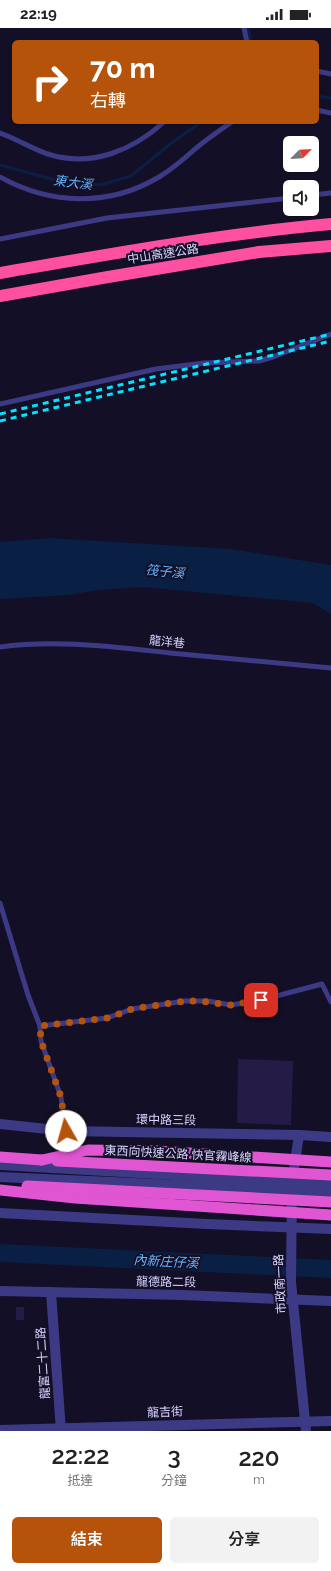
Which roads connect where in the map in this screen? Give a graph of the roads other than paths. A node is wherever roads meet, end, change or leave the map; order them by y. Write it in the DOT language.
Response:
graph roads {
  1 [pos="244,28"];
  2 [pos="247,40"];
  3 [pos="319,71"];
  4 [pos="331,74"];
  5 [pos="319,111"];
  6 [pos="331,114"];
  7 [pos="161,124"];
  8 [pos="229,124"];
  9 [pos="0,133"];
  10 [pos="0,177"];
  11 [pos="331,193"];
  12 [pos="319,194"];
  13 [pos="283,199"];
  14 [pos="331,224"];
  15 [pos="0,239"];
  16 [pos="331,246"];
  17 [pos="0,273"];
  18 [pos="0,296"];
  19 [pos="331,334"];
  20 [pos="0,404"];
  21 [pos="0,647"];
  22 [pos="331,668"];
  23 [pos="0,903"];
  24 [pos="331,1002"];
  25 [pos="40,1026"];
  26 [pos="0,1124"];
  27 [pos="66,1131"];
  28 [pos="299,1135"];
  29 [pos="331,1137"];
  30 [pos="0,1157"];
  31 [pos="42,1160"];
  32 [pos="331,1162"];
  33 [pos="0,1165"];
  34 [pos="331,1175"];
  35 [pos="0,1176"];
  36 [pos="331,1184"];
  37 [pos="0,1185"];
  38 [pos="292,1186"];
  39 [pos="0,1190"];
  40 [pos="331,1192"];
  41 [pos="331,1202"];
  42 [pos="0,1213"];
  43 [pos="331,1215"];
  44 [pos="292,1227"];
  45 [pos="331,1229"];
  46 [pos="0,1291"];
  47 [pos="51,1292"];
  48 [pos="293,1298"];
  49 [pos="331,1301"];
  50 [pos="331,1421"];
  51 [pos="305,1426"];
  52 [pos="0,1430"];
  53 [pos="61,1430"];
  1 -- 2 [label="lane"];
  3 -- 4 [label="lane"];
  5 -- 6 [label="lane"];
  7 -- 9 [label="lane"];
  8 -- 10 [label="lane"];
  11 -- 12 [label="lane"];
  13 -- 15 [label="lane"];
  14 -- 17 [label="highway, 中山高速公路"];
  16 -- 18 [label="highway, 中山高速公路"];
  19 -- 20 [label="lane"];
  21 -- 22 [label="lane, 龍洋巷"];
  23 -- 25 [label="lane"];
  24 -- 25 [label="lane"];
  25 -- 27 [label="lane"];
  26 -- 27 [label="street, 環中路三段"];
  27 -- 28 [label="street, 環中路三段"];
  28 -- 29 [label="street, 環中路三段"];
  28 -- 38 [label="street, 市政南一路"];
  30 -- 31 [label="highway, 東西向快速公路 快官霧峰線"];
  31 -- 32 [label="highway, bridge"];
  31 -- 34 [label="highway, 東西向快速公路 快官霧峰線, bridge"];
  33 -- 38 [label="street"];
  35 -- 38 [label="street"];
  36 -- 38 [label="street"];
  37 -- 41 [label="highway, bridge"];
  38 -- 40 [label="street"];
  38 -- 44 [label="street, 市政南一路"];
  39 -- 43 [label="highway, bridge"];
  42 -- 44 [label="street"];
  44 -- 45 [label="street"];
  44 -- 48 [label="street, 市政南一路"];
  46 -- 47 [label="street, 龍德路二段"];
  47 -- 48 [label="street, 龍德路二段"];
  47 -- 53 [label="street, 龍富二十二路"];
  48 -- 49 [label="street, 龍德路二段"];
  48 -- 51 [label="street, 市政南一路"];
  50 -- 51 [label="street, 龍吉街"];
  51 -- 53 [label="street, 龍吉街"];
  52 -- 53 [label="street, 龍吉街"];
}
